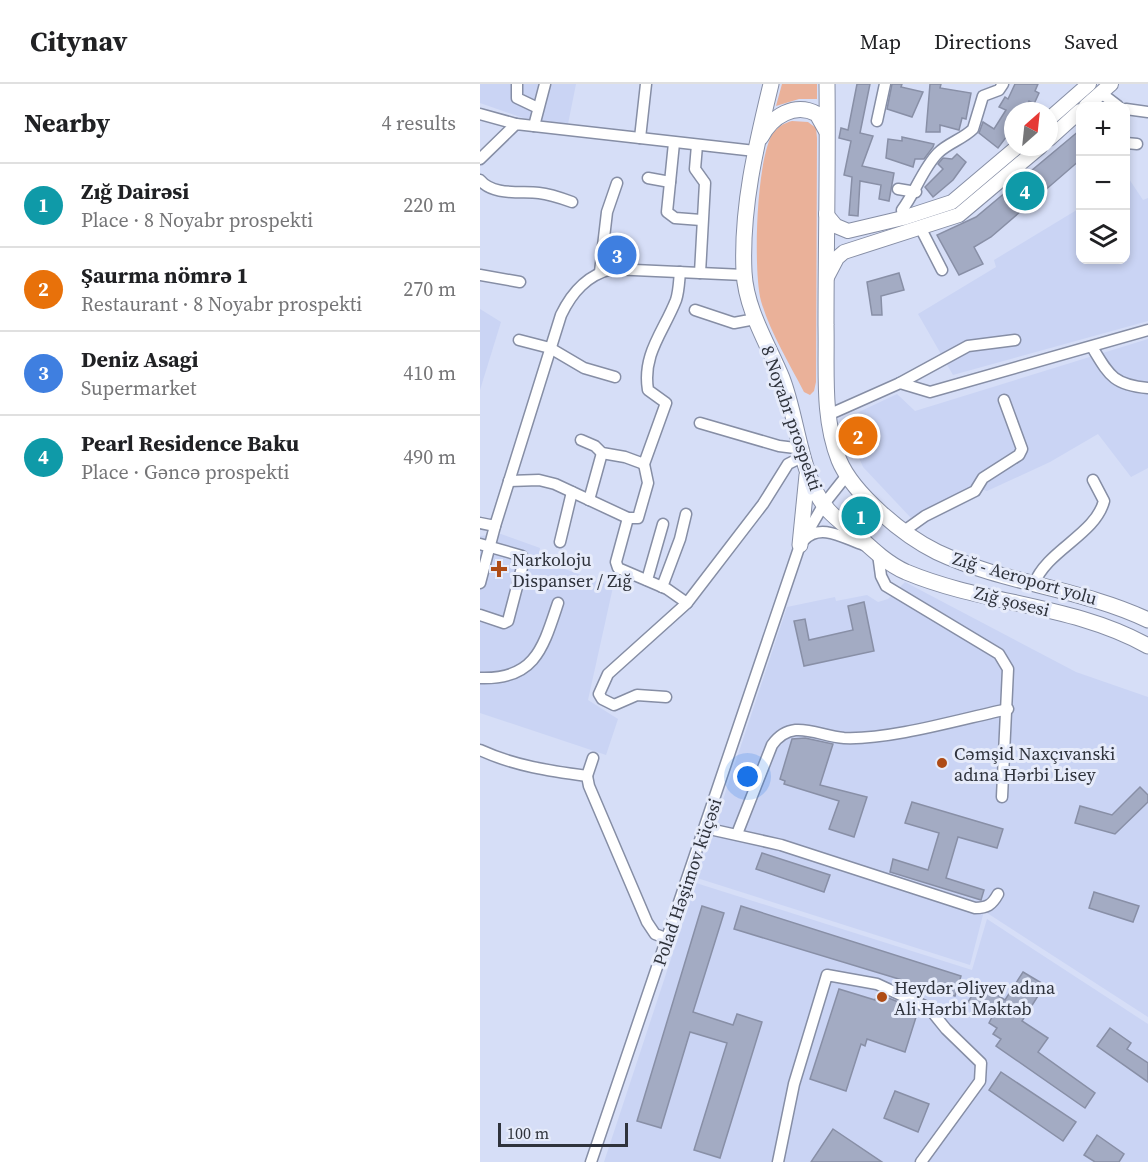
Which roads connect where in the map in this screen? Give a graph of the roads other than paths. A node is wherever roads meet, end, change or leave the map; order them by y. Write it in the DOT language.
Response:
graph roads {
  1 [pos="517,84"];
  2 [pos="545,84"];
  3 [pos="646,84"];
  4 [pos="771,84"];
  5 [pos="827,84"];
  6 [pos="885,84"];
  7 [pos="1003,84"];
  8 [pos="1100,87"];
  9 [pos="1089,102"];
  10 [pos="1114,102"];
  11 [pos="538,108"];
  12 [pos="1130,110"];
  13 [pos="1148,112"];
  14 [pos="1058,113"];
  15 [pos="480,114"];
  16 [pos="1076,118"];
  17 [pos="877,121"];
  18 [pos="516,124"];
  19 [pos="534,126"];
  20 [pos="1058,132"];
  21 [pos="827,135"];
  22 [pos="640,138"];
  23 [pos="674,142"];
  24 [pos="1130,143"];
  25 [pos="1137,144"];
  26 [pos="697,145"];
  27 [pos="755,151"];
  28 [pos="1006,156"];
  29 [pos="1029,156"];
  30 [pos="480,159"];
  31 [pos="648,178"];
  32 [pos="480,180"];
  33 [pos="670,182"];
  34 [pos="617,183"];
  35 [pos="898,189"];
  36 [pos="916,192"];
  37 [pos="572,202"];
  38 [pos="826,214"];
  39 [pos="903,218"];
  40 [pos="701,220"];
  41 [pos="921,228"];
  42 [pos="942,270"];
  43 [pos="600,272"];
  44 [pos="680,272"];
  45 [pos="700,273"];
  46 [pos="480,275"];
  47 [pos="744,275"];
  48 [pos="826,279"];
  49 [pos="520,282"];
  50 [pos="695,310"];
  51 [pos="755,319"];
  52 [pos="1148,330"];
  53 [pos="519,340"];
  54 [pos="1015,340"];
  55 [pos="1092,347"];
  56 [pos="550,348"];
  57 [pos="615,376"];
  58 [pos="900,383"];
  59 [pos="1148,388"];
  60 [pos="1004,400"];
  61 [pos="828,415"];
  62 [pos="700,423"];
  63 [pos="581,440"];
  64 [pos="803,452"];
  65 [pos="602,453"];
  66 [pos="644,464"];
  67 [pos="808,472"];
  68 [pos="847,475"];
  69 [pos="1093,480"];
  70 [pos="509,481"];
  71 [pos="572,492"];
  72 [pos="589,500"];
  73 [pos="824,504"];
  74 [pos="686,514"];
  75 [pos="628,518"];
  76 [pos="480,523"];
  77 [pos="663,524"];
  78 [pos="495,526"];
  79 [pos="904,531"];
  80 [pos="560,542"];
  81 [pos="485,545"];
  82 [pos="800,545"];
  83 [pos="874,550"];
  84 [pos="647,580"];
  85 [pos="480,584"];
  86 [pos="1034,584"];
  87 [pos="662,587"];
  88 [pos="558,603"];
  89 [pos="687,603"];
  90 [pos="480,615"];
  91 [pos="1148,621"];
  92 [pos="1148,646"];
  93 [pos="480,678"];
  94 [pos="666,697"];
  95 [pos="1008,709"];
  96 [pos="480,750"];
  97 [pos="593,758"];
  98 [pos="587,776"];
  99 [pos="1002,797"];
  100 [pos="705,828"];
  101 [pos="737,834"];
  102 [pos="998,894"];
  103 [pos="668,939"];
  104 [pos="591,1162"];
  105 [pos="778,1162"];
  106 [pos="921,1162"];
  1 -- 11 [label="street"];
  2 -- 11 [label="street"];
  3 -- 22 [label="street"];
  4 -- 27 [label="highway, 8 Noyabr prospekti"];
  5 -- 21 [label="highway, 8 Noyabr prospekti"];
  6 -- 17 [label="street"];
  7 -- 36 [label="street"];
  8 -- 9 [label="main road"];
  8 -- 10 [label="street"];
  8 -- 14 [label="main road"];
  11 -- 19 [label="street"];
  12 -- 13 [label="street"];
  15 -- 18 [label="street"];
  16 -- 20 [label="main road"];
  18 -- 19 [label="street"];
  18 -- 30 [label="street"];
  19 -- 22 [label="street"];
  21 -- 27 [label="highway"];
  21 -- 38 [label="highway, 8 Noyabr prospekti"];
  22 -- 23 [label="street"];
  23 -- 26 [label="street"];
  23 -- 33 [label="street"];
  24 -- 25 [label="street"];
  26 -- 27 [label="street"];
  26 -- 40 [label="street"];
  27 -- 47 [label="highway, 8 Noyabr prospekti"];
  28 -- 39 [label="main road"];
  29 -- 41 [label="main road"];
  31 -- 33 [label="street"];
  32 -- 37 [label="street"];
  33 -- 40 [label="street"];
  34 -- 43 [label="street"];
  35 -- 36 [label="street"];
  36 -- 39 [label="street"];
  38 -- 39 [label="main road"];
  38 -- 48 [label="highway, 8 Noyabr prospekti"];
  40 -- 45 [label="street"];
  41 -- 42 [label="street"];
  41 -- 48 [label="main road"];
  43 -- 44 [label="street"];
  43 -- 56 [label="street"];
  44 -- 45 [label="street"];
  44 -- 66 [label="street"];
  45 -- 47 [label="street"];
  46 -- 49 [label="street"];
  47 -- 51 [label="highway, 8 Noyabr prospekti"];
  48 -- 61 [label="highway, 8 Noyabr prospekti"];
  50 -- 51 [label="street"];
  51 -- 64 [label="highway, 8 Noyabr prospekti"];
  52 -- 55 [label="street"];
  53 -- 56 [label="street"];
  54 -- 58 [label="street"];
  55 -- 58 [label="street"];
  55 -- 59 [label="street"];
  56 -- 57 [label="street"];
  56 -- 70 [label="street"];
  58 -- 61 [label="street"];
  60 -- 79 [label="street"];
  61 -- 68 [label="highway, 8 Noyabr prospekti"];
  62 -- 64 [label="street"];
  63 -- 65 [label="street"];
  64 -- 67 [label="highway, 8 Noyabr prospekti"];
  64 -- 89 [label="street"];
  65 -- 66 [label="street"];
  65 -- 72 [label="street"];
  66 -- 75 [label="street"];
  67 -- 73 [label="highway, 8 Noyabr prospekti"];
  67 -- 82 [label="highway"];
  68 -- 73 [label="street, Polad Həşimov küçəsi"];
  68 -- 79 [label="highway, 8 Noyabr prospekti"];
  69 -- 86 [label="street, Zığ şosesi"];
  70 -- 71 [label="street"];
  70 -- 78 [label="street"];
  71 -- 72 [label="street"];
  71 -- 80 [label="street"];
  72 -- 75 [label="street"];
  73 -- 82 [label="street, Polad Həşimov küçəsi"];
  73 -- 83 [label="highway, 8 Noyabr prospekti"];
  74 -- 87 [label="street"];
  75 -- 84 [label="street"];
  76 -- 78 [label="street"];
  77 -- 84 [label="street"];
  78 -- 81 [label="street"];
  79 -- 86 [label="highway, Zığ - Aeroport yolu"];
  81 -- 85 [label="street"];
  81 -- 90 [label="street"];
  82 -- 83 [label="street"];
  82 -- 100 [label="street, Polad Həşimov küçəsi"];
  83 -- 92 [label="highway, Zığ şosesi"];
  83 -- 95 [label="street"];
  84 -- 87 [label="street"];
  86 -- 91 [label="highway, Zığ - Aeroport yolu"];
  87 -- 89 [label="street"];
  88 -- 93 [label="street"];
  89 -- 94 [label="street"];
  95 -- 99 [label="street"];
  95 -- 101 [label="street"];
  96 -- 98 [label="street"];
  97 -- 98 [label="street"];
  98 -- 103 [label="street"];
  100 -- 101 [label="street"];
  100 -- 103 [label="street, Polad Həşimov küçəsi"];
  101 -- 102 [label="street"];
  103 -- 104 [label="street, Polad Həşimov küçəsi"];
  105 -- 106 [label="street"];
}
